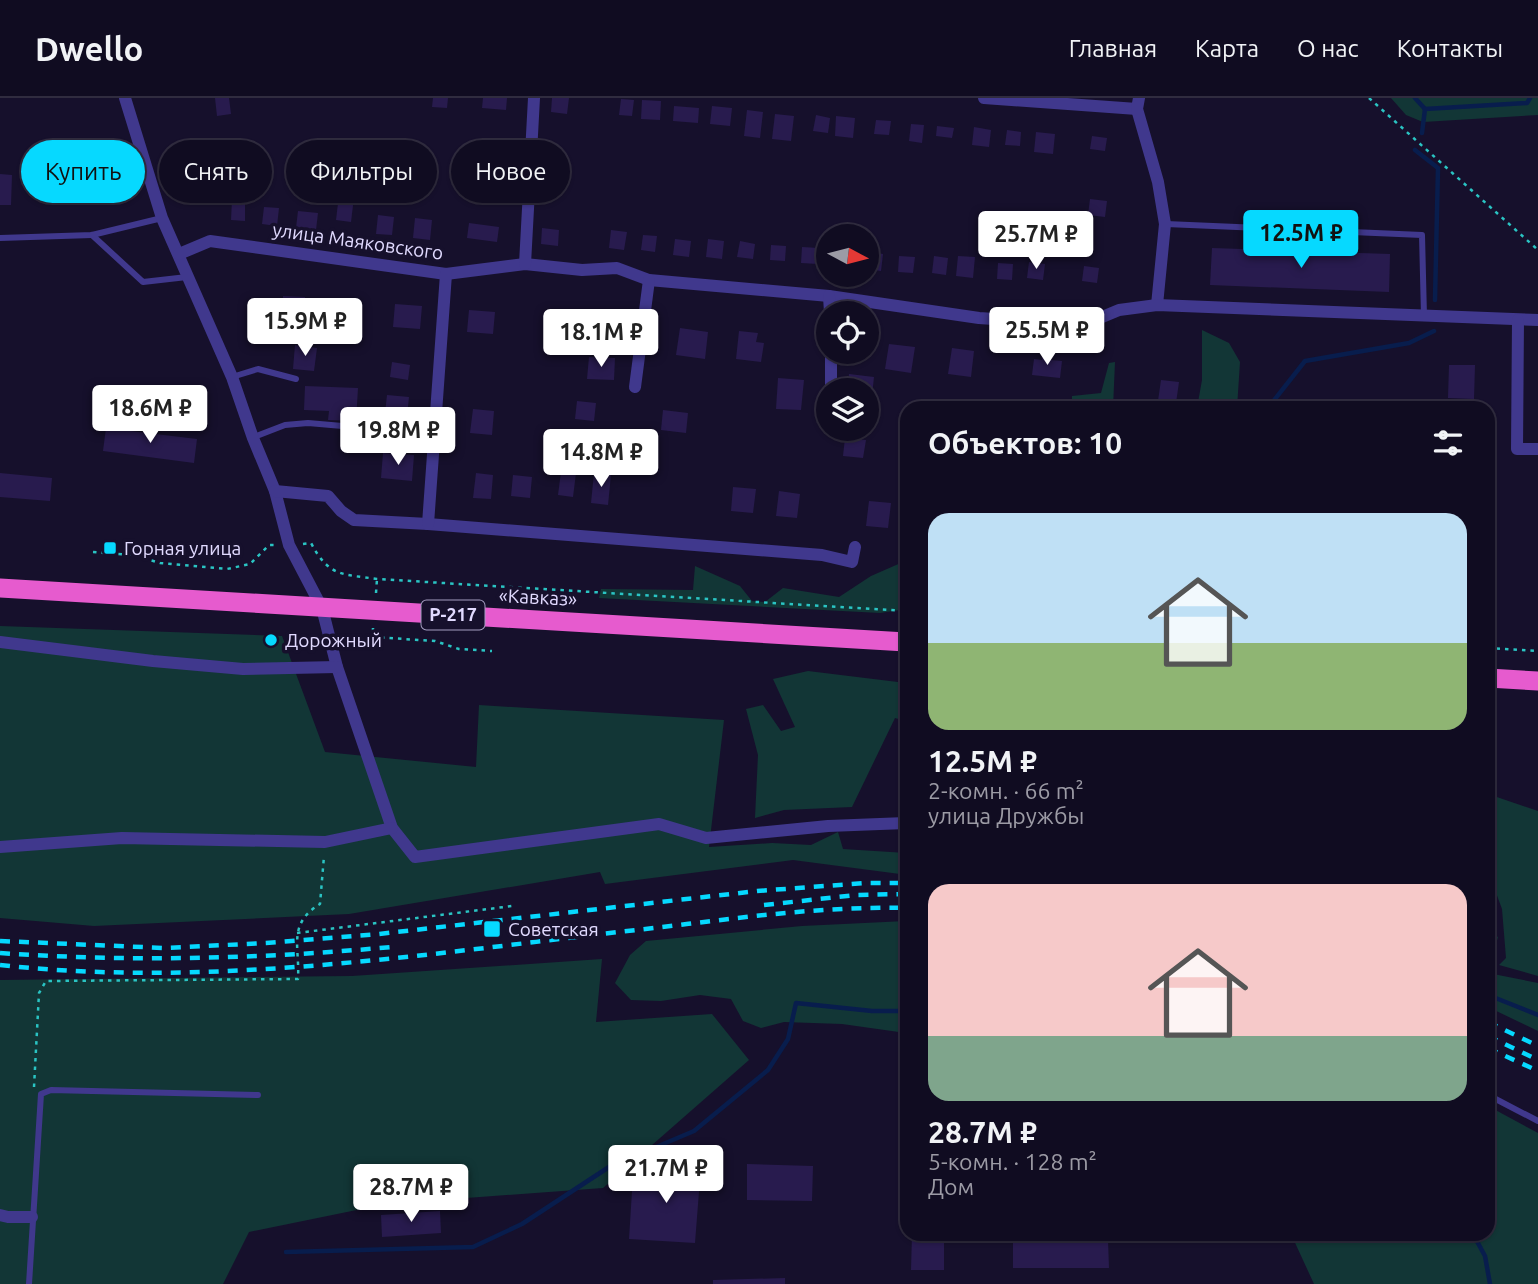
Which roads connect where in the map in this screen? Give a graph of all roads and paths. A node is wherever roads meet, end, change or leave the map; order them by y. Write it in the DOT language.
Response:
graph roads {
  1 [pos="125,98"];
  2 [pos="534,98"];
  3 [pos="984,98"];
  4 [pos="1369,98"];
  5 [pos="1138,104"];
  6 [pos="162,218"];
  7 [pos="1165,224"];
  8 [pos="92,235"];
  9 [pos="0,238"];
  10 [pos="1538,250"];
  11 [pos="179,254"];
  12 [pos="525,264"];
  13 [pos="446,274"];
  14 [pos="187,277"];
  15 [pos="649,281"];
  16 [pos="829,296"];
  17 [pos="829,301"];
  18 [pos="1157,305"];
  19 [pos="1424,316"];
  20 [pos="1518,320"];
  21 [pos="1538,320"];
  22 [pos="232,377"];
  23 [pos="296,379"];
  24 [pos="635,387"];
  25 [pos="354,427"];
  26 [pos="253,438"];
  27 [pos="1538,449"];
  28 [pos="275,491"];
  29 [pos="428,524"];
  30 [pos="289,545"];
  31 [pos="855,547"];
  32 [pos="93,552"];
  33 [pos="377,579"];
  34 [pos="0,587"];
  35 [pos="322,608"];
  36 [pos="375,610"];
  37 [pos="900,611"];
  38 [pos="0,642"];
  39 [pos="900,642"];
  40 [pos="1495,648"];
  41 [pos="492,651"];
  42 [pos="1538,651"];
  43 [pos="337,667"];
  44 [pos="1495,678"];
  45 [pos="1538,681"];
  46 [pos="900,822"];
  47 [pos="392,828"];
  48 [pos="325,842"];
  49 [pos="0,847"];
  50 [pos="512,906"];
  51 [pos="297,933"];
  52 [pos="258,1095"];
  53 [pos="33,1098"];
  54 [pos="1495,1100"];
  55 [pos="1538,1121"];
  56 [pos="0,1214"];
  57 [pos="32,1217"];
  58 [pos="29,1284"];
  1 -- 6 [label="street"];
  2 -- 12 [label="street"];
  3 -- 5 [label="street"];
  4 -- 10 [label="path"];
  5 -- 7 [label="street"];
  6 -- 8 [label="lane"];
  6 -- 11 [label="street"];
  7 -- 18 [label="street"];
  7 -- 19 [label="lane"];
  8 -- 9 [label="lane"];
  8 -- 14 [label="lane"];
  11 -- 13 [label="street, улица Маяковского"];
  11 -- 14 [label="street"];
  12 -- 13 [label="street, улица Маяковского"];
  12 -- 15 [label="street, улица Маяковского"];
  13 -- 29 [label="street"];
  14 -- 22 [label="street"];
  15 -- 16 [label="street, улица Маяковского"];
  15 -- 24 [label="street"];
  16 -- 17 [label="street"];
  16 -- 18 [label="street, улица Маяковского"];
  18 -- 19 [label="street, улица Маяковского"];
  19 -- 20 [label="street, улица Маяковского"];
  20 -- 21 [label="street, улица Маяковского"];
  20 -- 27 [label="street"];
  22 -- 23 [label="lane"];
  22 -- 26 [label="street"];
  25 -- 26 [label="lane"];
  26 -- 28 [label="street"];
  28 -- 29 [label="street"];
  28 -- 30 [label="street"];
  29 -- 31 [label="street"];
  30 -- 32 [label="path"];
  30 -- 33 [label="path"];
  30 -- 35 [label="street"];
  33 -- 36 [label="path"];
  33 -- 37 [label="path"];
  34 -- 35 [label="highway, «Кавказ» / Р-217"];
  35 -- 36 [label="highway, «Кавказ» / Р-217"];
  35 -- 43 [label="street"];
  36 -- 39 [label="highway, «Кавказ» / Р-217"];
  36 -- 41 [label="path"];
  38 -- 43 [label="street"];
  40 -- 42 [label="path"];
  43 -- 47 [label="street"];
  44 -- 45 [label="highway"];
  46 -- 47 [label="street"];
  47 -- 48 [label="street"];
  48 -- 49 [label="street"];
  48 -- 51 [label="path"];
  50 -- 51 [label="path"];
  51 -- 53 [label="path"];
  52 -- 57 [label="lane"];
  54 -- 55 [label="lane"];
  56 -- 57 [label="street"];
  57 -- 58 [label="lane"];
}
